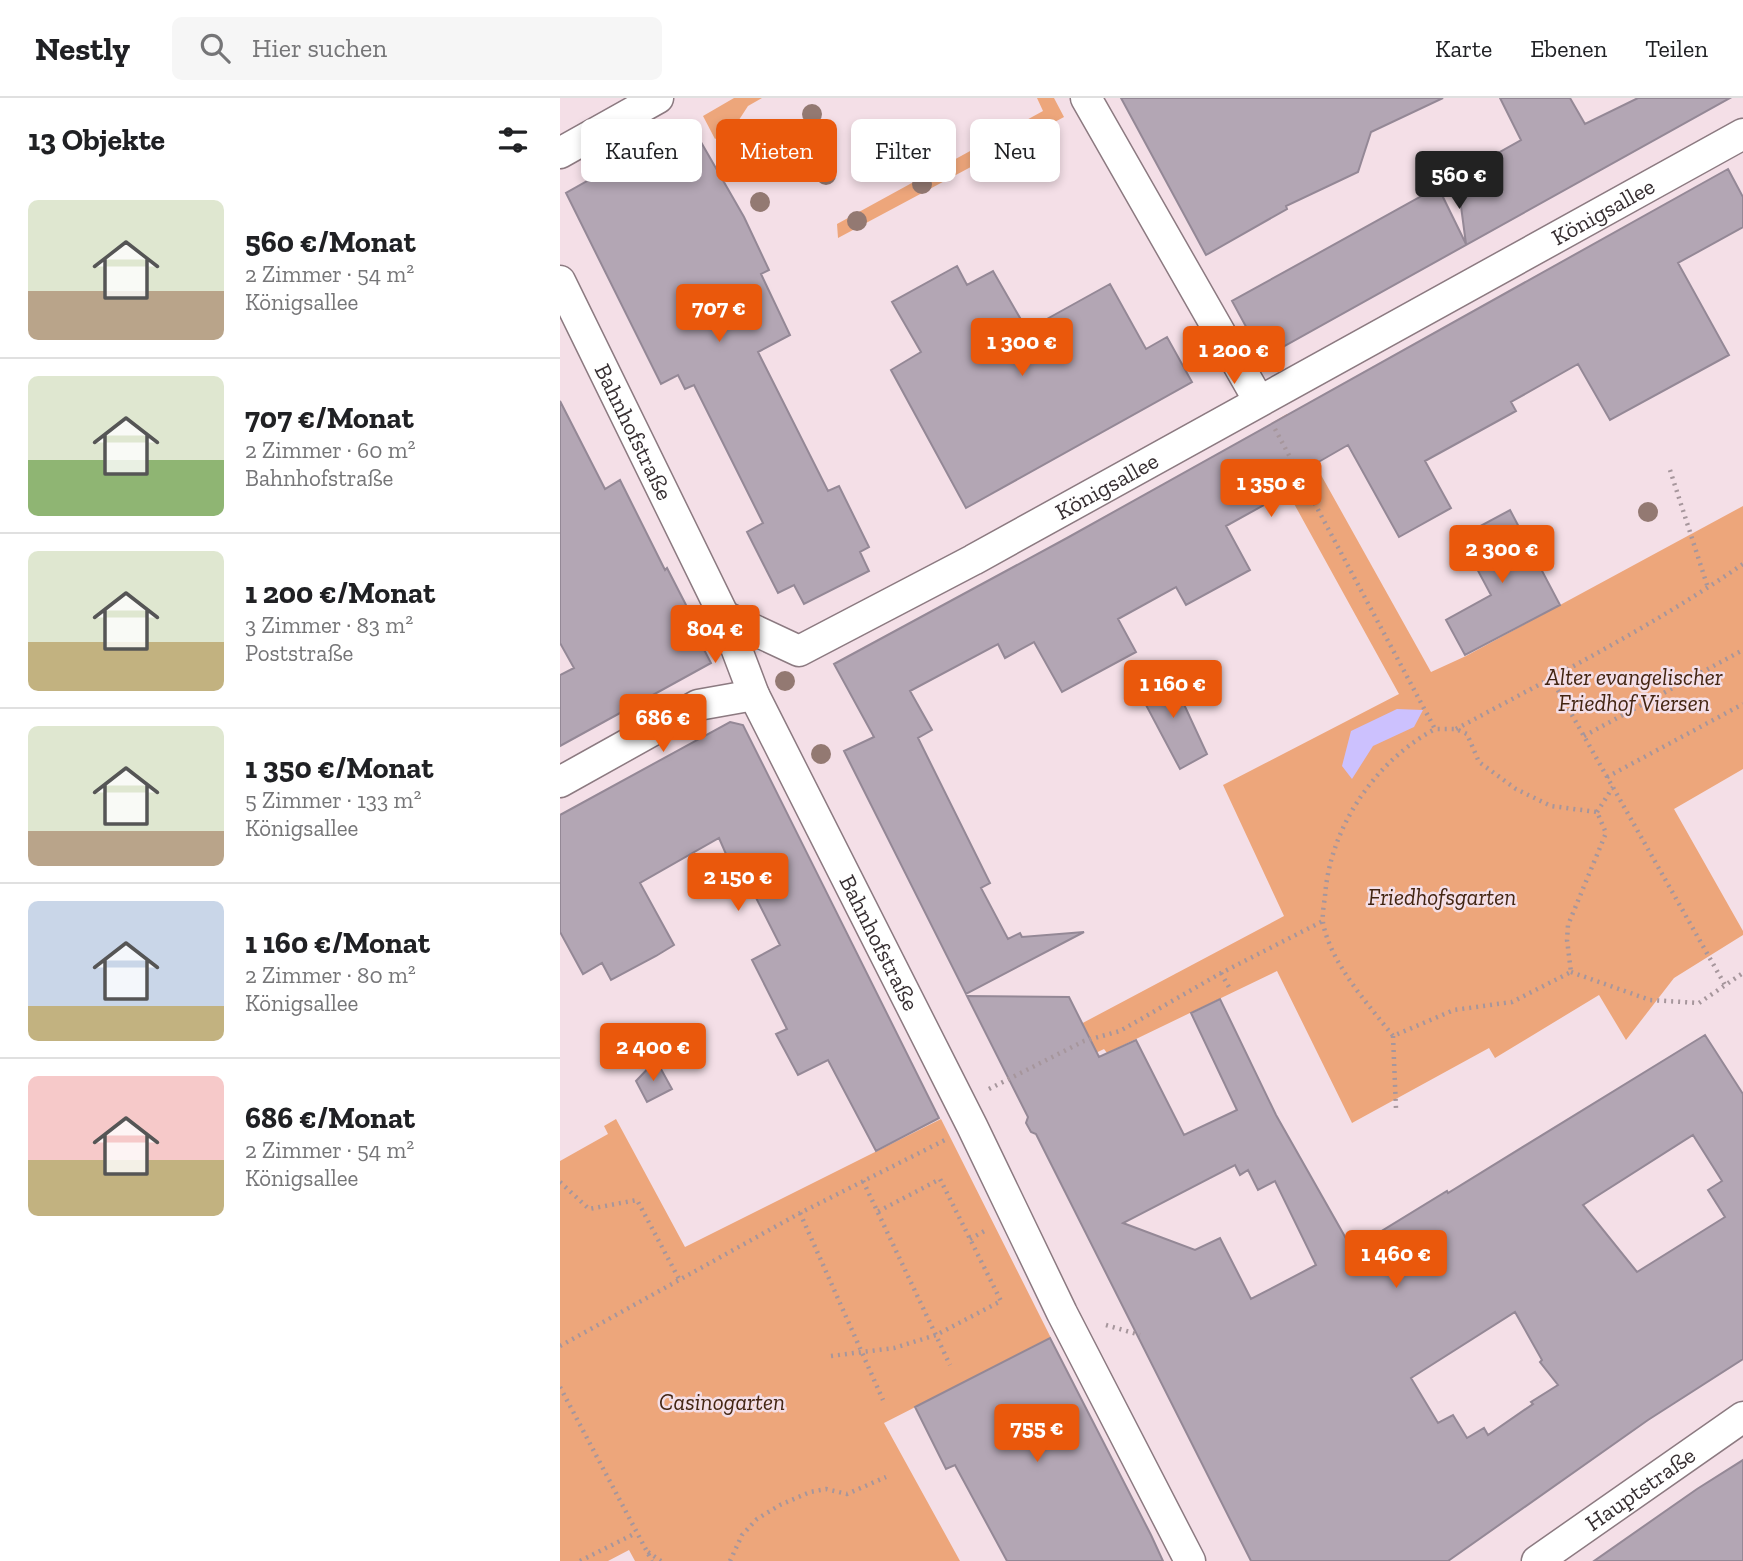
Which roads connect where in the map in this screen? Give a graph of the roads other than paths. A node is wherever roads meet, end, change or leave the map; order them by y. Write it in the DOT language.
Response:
graph roads {
  1 [pos="658,98"];
  2 [pos="1086,98"];
  3 [pos="1743,134"];
  4 [pos="560,153"];
  5 [pos="560,281"];
  6 [pos="1259,401"];
  7 [pos="724,616"];
  8 [pos="754,695"];
  9 [pos="560,782"];
  10 [pos="1743,1417"];
  11 [pos="1190,1561"];
  12 [pos="1537,1561"];
  1 -- 4 [label="street"];
  2 -- 6 [label="street"];
  3 -- 6 [label="street, Königsallee"];
  5 -- 7 [label="street, Bahnhofstraße"];
  6 -- 7 [label="street, Königsallee"];
  7 -- 8 [label="street, Bahnhofstraße"];
  8 -- 9 [label="street"];
  8 -- 11 [label="street, Bahnhofstraße"];
  10 -- 12 [label="street, Hauptstraße"];
}
